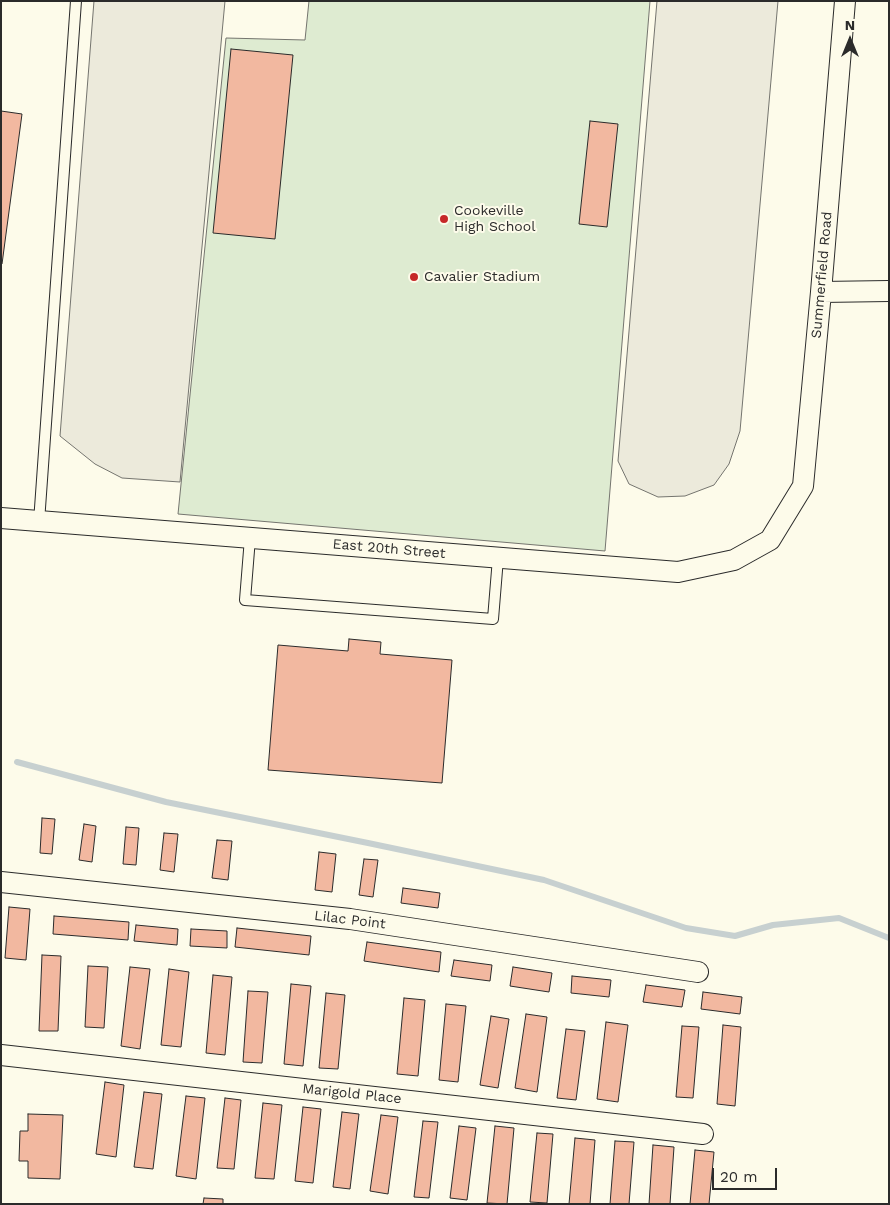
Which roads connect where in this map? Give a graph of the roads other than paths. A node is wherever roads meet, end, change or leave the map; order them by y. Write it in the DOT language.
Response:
graph roads {
  1 [pos="76,1"];
  2 [pos="845,1"];
  3 [pos="889,291"];
  4 [pos="821,292"];
  5 [pos="1,518"];
  6 [pos="39,522"];
  7 [pos="250,538"];
  8 [pos="770,540"];
  9 [pos="498,558"];
  10 [pos="1,882"];
  11 [pos="698,972"];
  12 [pos="1,1055"];
  13 [pos="703,1134"];
  1 -- 6 [label="lane"];
  2 -- 4 [label="street, Summerfield Road"];
  3 -- 4 [label="street"];
  4 -- 8 [label="street, Summerfield Road"];
  5 -- 6 [label="street, East 20th Street"];
  6 -- 7 [label="street, East 20th Street"];
  7 -- 9 [label="street, East 20th Street"];
  7 -- 9 [label="lane"];
  8 -- 9 [label="street, East 20th Street"];
  10 -- 11 [label="street, Lilac Point"];
  12 -- 13 [label="street, Marigold Place"];
}
